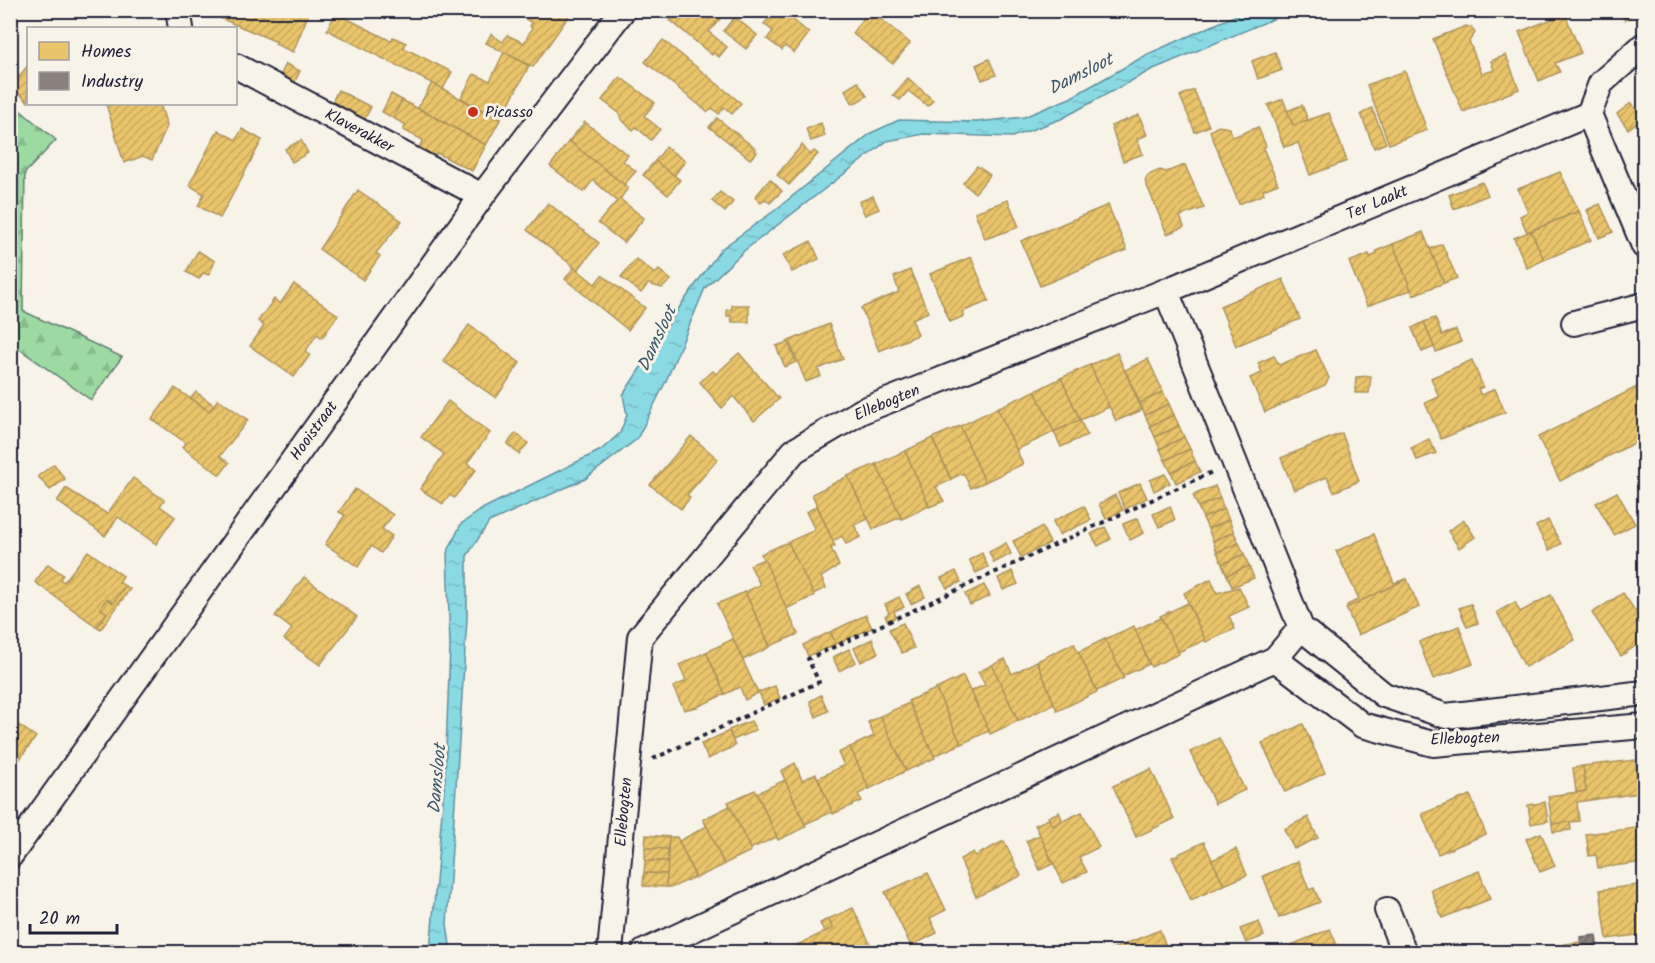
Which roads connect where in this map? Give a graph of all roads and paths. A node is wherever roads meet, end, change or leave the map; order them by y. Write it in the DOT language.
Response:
graph roads {
  1 [pos="178,10"];
  2 [pos="623,10"];
  3 [pos="181,27"];
  4 [pos="1644,45"];
  5 [pos="237,67"];
  6 [pos="1588,114"];
  7 [pos="482,196"];
  8 [pos="1644,246"];
  9 [pos="1166,291"];
  10 [pos="1644,305"];
  11 [pos="1574,323"];
  12 [pos="1234,462"];
  13 [pos="1301,628"];
  14 [pos="1275,658"];
  15 [pos="1644,693"];
  16 [pos="1644,726"];
  17 [pos="628,771"];
  18 [pos="10,856"];
  19 [pos="1387,910"];
  20 [pos="610,952"];
  21 [pos="644,952"];
  22 [pos="1404,952"];
  1 -- 3 [label="street"];
  2 -- 7 [label="street, Hooistraat"];
  4 -- 6 [label="street"];
  5 -- 7 [label="street, Klaverakker"];
  6 -- 8 [label="street"];
  6 -- 9 [label="street, Ter Laakt"];
  7 -- 18 [label="street, Hooistraat"];
  9 -- 12 [label="street, Ellebogten"];
  9 -- 17 [label="street, Ellebogten"];
  10 -- 11 [label="street"];
  12 -- 13 [label="street, Ellebogten"];
  12 -- 17 [label="path"];
  13 -- 14 [label="street"];
  13 -- 15 [label="street, Ellebogten"];
  14 -- 16 [label="street, Ellebogten"];
  14 -- 21 [label="street"];
  17 -- 20 [label="street, Ellebogten"];
  19 -- 22 [label="street"];
}
